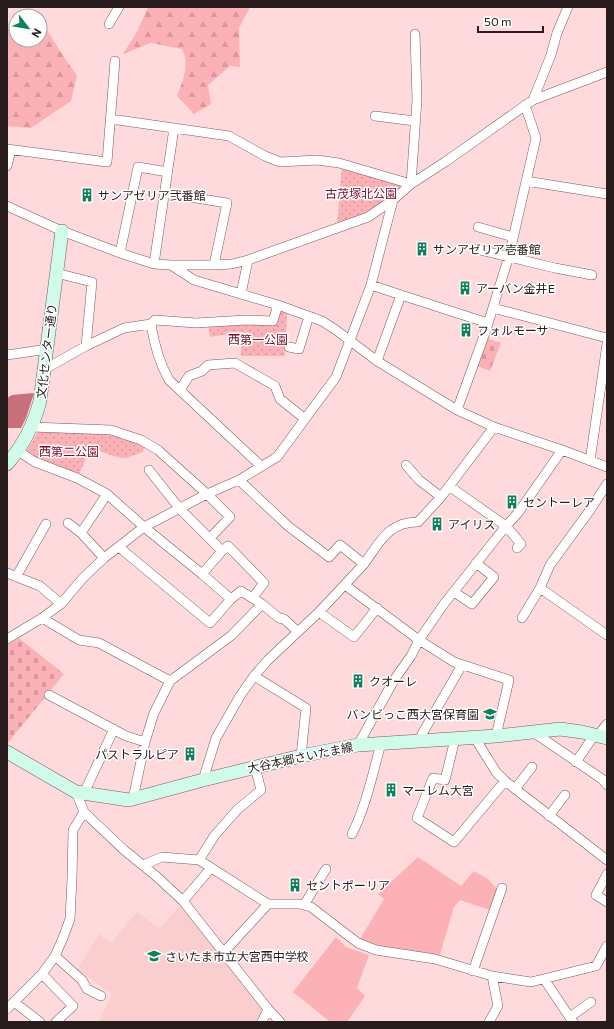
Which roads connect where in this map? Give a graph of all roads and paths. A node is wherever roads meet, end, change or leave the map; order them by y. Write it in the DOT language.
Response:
graph roads {
  1 [pos="119,7"];
  2 [pos="565,9"];
  3 [pos="109,24"];
  4 [pos="415,34"];
  5 [pos="115,61"];
  6 [pos="607,72"];
  7 [pos="529,103"];
  8 [pos="374,116"];
  9 [pos="111,119"];
  10 [pos="415,121"];
  11 [pos="174,128"];
  12 [pos="9,149"];
  13 [pos="7,166"];
  14 [pos="168,172"];
  15 [pos="526,181"];
  16 [pos="411,184"];
  17 [pos="165,193"];
  18 [pos="607,194"];
  19 [pos="393,200"];
  20 [pos="7,206"];
  21 [pos="478,227"];
  22 [pos="62,231"];
  23 [pos="513,237"];
  24 [pos="476,249"];
  25 [pos="120,253"];
  26 [pos="509,256"];
  27 [pos="248,260"];
  28 [pos="154,264"];
  29 [pos="171,265"];
  30 [pos="214,265"];
  31 [pos="56,273"];
  32 [pos="592,275"];
  33 [pos="371,285"];
  34 [pos="241,294"];
  35 [pos="401,295"];
  36 [pos="278,305"];
  37 [pos="493,308"];
  38 [pos="310,316"];
  39 [pos="488,323"];
  40 [pos="151,324"];
  41 [pos="607,338"];
  42 [pos="350,341"];
  43 [pos="607,344"];
  44 [pos="86,346"];
  45 [pos="289,347"];
  46 [pos="48,349"];
  47 [pos="7,355"];
  48 [pos="377,361"];
  49 [pos="45,369"];
  50 [pos="180,390"];
  51 [pos="602,406"];
  52 [pos="456,410"];
  53 [pos="305,419"];
  54 [pos="32,427"];
  55 [pos="494,427"];
  56 [pos="562,450"];
  57 [pos="18,451"];
  58 [pos="590,461"];
  59 [pos="7,464"];
  60 [pos="406,465"];
  61 [pos="261,466"];
  62 [pos="607,467"];
  63 [pos="149,470"];
  64 [pos="239,480"];
  65 [pos="449,486"];
  66 [pos="606,487"];
  67 [pos="107,494"];
  68 [pos="208,494"];
  69 [pos="441,497"];
  70 [pos="180,509"];
  71 [pos="68,523"];
  72 [pos="46,524"];
  73 [pos="506,526"];
  74 [pos="144,527"];
  75 [pos="81,533"];
  76 [pos="210,538"];
  77 [pos="119,547"];
  78 [pos="517,548"];
  79 [pos="222,551"];
  80 [pos="104,558"];
  81 [pos="476,563"];
  82 [pos="364,564"];
  83 [pos="7,573"];
  84 [pos="202,574"];
  85 [pos="16,577"];
  86 [pos="345,585"];
  87 [pos="540,588"];
  88 [pos="454,592"];
  89 [pos="253,598"];
  90 [pos="231,599"];
  91 [pos="61,604"];
  92 [pos="262,604"];
  93 [pos="376,608"];
  94 [pos="319,612"];
  95 [pos="42,618"];
  96 [pos="522,618"];
  97 [pos="298,631"];
  98 [pos="607,635"];
  99 [pos="7,639"];
  100 [pos="419,640"];
  101 [pos="462,665"];
  102 [pos="254,676"];
  103 [pos="170,681"];
  104 [pos="49,695"];
  105 [pos="607,724"];
  106 [pos="114,729"];
  107 [pos="533,732"];
  108 [pos="496,736"];
  109 [pos="600,736"];
  110 [pos="475,738"];
  111 [pos="455,739"];
  112 [pos="421,741"];
  113 [pos="145,742"];
  114 [pos="381,743"];
  115 [pos="358,745"];
  116 [pos="7,752"];
  117 [pos="301,756"];
  118 [pos="576,762"];
  119 [pos="255,767"];
  120 [pos="532,767"];
  121 [pos="203,780"];
  122 [pos="506,781"];
  123 [pos="607,785"];
  124 [pos="515,789"];
  125 [pos="80,792"];
  126 [pos="565,795"];
  127 [pos="133,799"];
  128 [pos="84,812"];
  129 [pos="549,816"];
  130 [pos="352,834"];
  131 [pos="199,860"];
  132 [pos="607,860"];
  133 [pos="143,865"];
  134 [pos="211,868"];
  135 [pos="326,869"];
  136 [pos="607,874"];
  137 [pos="502,888"];
  138 [pos="183,901"];
  139 [pos="607,902"];
  140 [pos="268,904"];
  141 [pos="304,905"];
  142 [pos="607,946"];
  143 [pos="224,952"];
  144 [pos="55,956"];
  145 [pos="473,971"];
  146 [pos="42,974"];
  147 [pos="492,976"];
  148 [pos="544,978"];
  149 [pos="101,996"];
  150 [pos="14,1002"];
  151 [pos="591,1002"];
  152 [pos="7,1009"];
  153 [pos="268,1009"];
  154 [pos="572,1020"];
  155 [pos="40,1022"];
  156 [pos="56,1022"];
  157 [pos="262,1022"];
  158 [pos="280,1022"];
  159 [pos="488,1022"];
  1 -- 3 [label="street"];
  2 -- 7 [label="street"];
  4 -- 10 [label="street"];
  5 -- 9 [label="street"];
  6 -- 7 [label="street"];
  7 -- 15 [label="street"];
  7 -- 16 [label="street"];
  8 -- 10 [label="street"];
  9 -- 11 [label="street"];
  9 -- 12 [label="street"];
  10 -- 16 [label="street"];
  11 -- 14 [label="street"];
  11 -- 16 [label="street"];
  12 -- 13 [label="street"];
  14 -- 17 [label="street"];
  14 -- 25 [label="street"];
  15 -- 18 [label="street"];
  15 -- 23 [label="street"];
  16 -- 19 [label="street"];
  17 -- 28 [label="street"];
  17 -- 30 [label="street"];
  19 -- 27 [label="street"];
  19 -- 33 [label="street"];
  20 -- 22 [label="street"];
  21 -- 23 [label="street"];
  22 -- 25 [label="street"];
  22 -- 31 [label="main road, 文化センター通り"];
  23 -- 26 [label="street"];
  24 -- 26 [label="street"];
  25 -- 28 [label="street"];
  26 -- 32 [label="street"];
  26 -- 37 [label="street"];
  27 -- 30 [label="street"];
  27 -- 34 [label="street"];
  28 -- 29 [label="street"];
  29 -- 30 [label="street"];
  29 -- 34 [label="street"];
  31 -- 44 [label="street"];
  31 -- 46 [label="main road, 文化センター通り"];
  33 -- 35 [label="street"];
  33 -- 42 [label="street"];
  34 -- 36 [label="street"];
  35 -- 39 [label="street"];
  35 -- 48 [label="street"];
  36 -- 38 [label="street"];
  36 -- 40 [label="street"];
  37 -- 39 [label="street"];
  37 -- 41 [label="street"];
  38 -- 42 [label="street"];
  38 -- 45 [label="street"];
  39 -- 52 [label="street"];
  40 -- 44 [label="street"];
  40 -- 50 [label="street"];
  42 -- 48 [label="street"];
  42 -- 53 [label="street"];
  43 -- 51 [label="street"];
  44 -- 49 [label="street"];
  46 -- 47 [label="street"];
  46 -- 49 [label="main road, 文化センター通り"];
  48 -- 52 [label="street"];
  49 -- 54 [label="main road, 文化センター通り"];
  50 -- 53 [label="street"];
  50 -- 61 [label="street"];
  51 -- 58 [label="street"];
  52 -- 55 [label="street"];
  53 -- 61 [label="street"];
  54 -- 57 [label="main road, 文化センター通り"];
  54 -- 68 [label="street"];
  55 -- 56 [label="street"];
  55 -- 65 [label="street"];
  56 -- 58 [label="street"];
  56 -- 73 [label="street"];
  57 -- 59 [label="main road, 文化センター通り"];
  57 -- 67 [label="street"];
  58 -- 62 [label="street"];
  60 -- 69 [label="street"];
  61 -- 64 [label="street"];
  63 -- 70 [label="street"];
  64 -- 68 [label="street"];
  64 -- 82 [label="street"];
  65 -- 69 [label="street"];
  65 -- 73 [label="street"];
  66 -- 87 [label="street"];
  67 -- 74 [label="street"];
  67 -- 75 [label="street"];
  68 -- 70 [label="street"];
  68 -- 76 [label="street"];
  69 -- 82 [label="street"];
  70 -- 74 [label="street"];
  70 -- 76 [label="street"];
  71 -- 75 [label="street"];
  72 -- 85 [label="street"];
  73 -- 78 [label="street"];
  73 -- 81 [label="street"];
  74 -- 77 [label="street"];
  74 -- 84 [label="street"];
  75 -- 80 [label="street"];
  76 -- 79 [label="street"];
  77 -- 80 [label="street"];
  77 -- 90 [label="street"];
  79 -- 84 [label="street"];
  79 -- 89 [label="street"];
  80 -- 91 [label="street"];
  81 -- 88 [label="street"];
  81 -- 88 [label="street"];
  82 -- 86 [label="street"];
  83 -- 85 [label="street"];
  84 -- 90 [label="street"];
  85 -- 91 [label="street"];
  86 -- 93 [label="street"];
  86 -- 94 [label="street"];
  87 -- 96 [label="street"];
  87 -- 98 [label="street"];
  88 -- 100 [label="street"];
  89 -- 90 [label="street"];
  89 -- 92 [label="street"];
  91 -- 95 [label="street"];
  92 -- 97 [label="street"];
  92 -- 103 [label="street"];
  93 -- 94 [label="street"];
  93 -- 100 [label="street"];
  94 -- 97 [label="street"];
  95 -- 99 [label="street"];
  95 -- 103 [label="street"];
  97 -- 102 [label="street"];
  100 -- 101 [label="street"];
  100 -- 115 [label="street"];
  101 -- 108 [label="street"];
  101 -- 112 [label="street"];
  102 -- 117 [label="street"];
  102 -- 121 [label="street"];
  103 -- 113 [label="street"];
  104 -- 106 [label="street"];
  105 -- 109 [label="street"];
  106 -- 113 [label="street"];
  106 -- 125 [label="street"];
  107 -- 108 [label="main road, 大谷本郷さいたま線"];
  107 -- 109 [label="main road, 大谷本郷さいたま線"];
  107 -- 118 [label="street"];
  108 -- 110 [label="main road, 大谷本郷さいたま線"];
  109 -- 118 [label="street"];
  110 -- 111 [label="main road, 大谷本郷さいたま線"];
  110 -- 122 [label="street"];
  111 -- 112 [label="main road, 大谷本郷さいたま線"];
  111 -- 122 [label="street"];
  112 -- 114 [label="main road, 大谷本郷さいたま線"];
  113 -- 127 [label="street"];
  114 -- 115 [label="main road, 大谷本郷さいたま線"];
  114 -- 130 [label="street"];
  115 -- 117 [label="main road, 大谷本郷さいたま線"];
  116 -- 125 [label="main road, 大谷本郷さいたま線"];
  117 -- 119 [label="main road, 大谷本郷さいたま線"];
  118 -- 123 [label="street"];
  119 -- 121 [label="main road, 大谷本郷さいたま線"];
  119 -- 131 [label="street"];
  120 -- 124 [label="street"];
  121 -- 127 [label="main road, 大谷本郷さいたま線"];
  122 -- 124 [label="street"];
  124 -- 129 [label="street"];
  125 -- 127 [label="main road, 大谷本郷さいたま線"];
  125 -- 128 [label="street"];
  126 -- 129 [label="street"];
  128 -- 133 [label="street"];
  128 -- 144 [label="street"];
  129 -- 132 [label="street"];
  131 -- 133 [label="street"];
  131 -- 134 [label="street"];
  133 -- 138 [label="street"];
  134 -- 138 [label="street"];
  134 -- 140 [label="street"];
  135 -- 141 [label="street"];
  136 -- 139 [label="street"];
  137 -- 145 [label="street"];
  138 -- 143 [label="street"];
  140 -- 141 [label="street"];
  140 -- 143 [label="street"];
  141 -- 145 [label="street"];
  142 -- 148 [label="street"];
  143 -- 153 [label="street"];
  144 -- 146 [label="street"];
  144 -- 149 [label="street"];
  145 -- 147 [label="street"];
  146 -- 150 [label="street"];
  146 -- 156 [label="street"];
  147 -- 148 [label="street"];
  147 -- 159 [label="street"];
  148 -- 154 [label="street"];
  150 -- 152 [label="street"];
  150 -- 155 [label="street"];
  151 -- 154 [label="street"];
  153 -- 157 [label="street"];
  153 -- 158 [label="street"];
}
